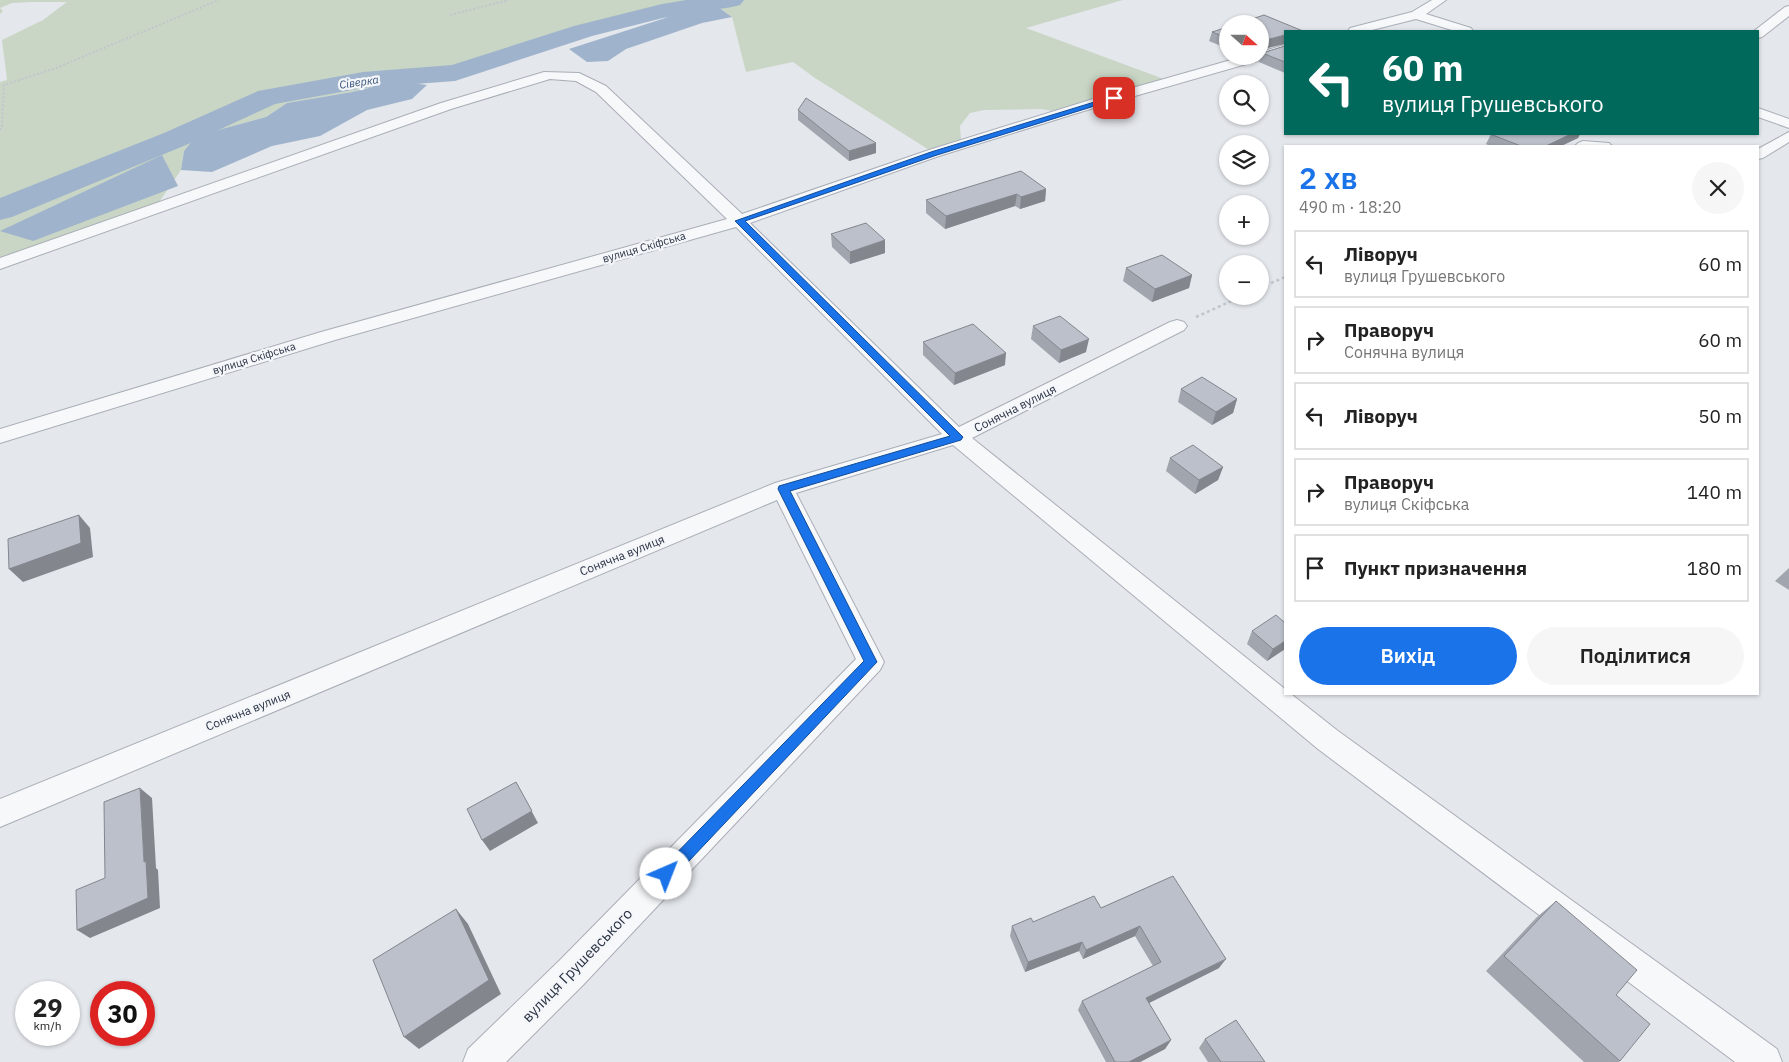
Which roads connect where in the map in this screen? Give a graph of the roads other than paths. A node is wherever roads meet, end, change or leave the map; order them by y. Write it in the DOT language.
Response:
graph roads {
  1 [pos="1440,0"];
  2 [pos="1789,10"];
  3 [pos="1416,15"];
  4 [pos="1358,30"];
  5 [pos="1464,30"];
  6 [pos="1759,33"];
  7 [pos="1284,50"];
  8 [pos="1759,112"];
  9 [pos="1789,124"];
  10 [pos="1789,136"];
  11 [pos="1759,155"];
  12 [pos="740,221"];
  13 [pos="0,264"];
  14 [pos="1177,326"];
  15 [pos="0,436"];
  16 [pos="957,437"];
  17 [pos="783,489"];
  18 [pos="0,813"];
  19 [pos="481,1062"];
  20 [pos="1764,1062"];
  1 -- 3 [label="street"];
  2 -- 6 [label="street"];
  3 -- 4 [label="street"];
  3 -- 5 [label="street"];
  7 -- 12 [label="street, вулиця Скіфська"];
  8 -- 9 [label="street"];
  10 -- 11 [label="street"];
  12 -- 13 [label="street"];
  12 -- 15 [label="street, вулиця Скіфська"];
  12 -- 16 [label="street"];
  14 -- 16 [label="street, Сонячна вулиця"];
  16 -- 17 [label="street, Сонячна вулиця"];
  16 -- 20 [label="street"];
  17 -- 18 [label="street, Сонячна вулиця"];
  17 -- 19 [label="street, вулиця Грушевського"];
}
